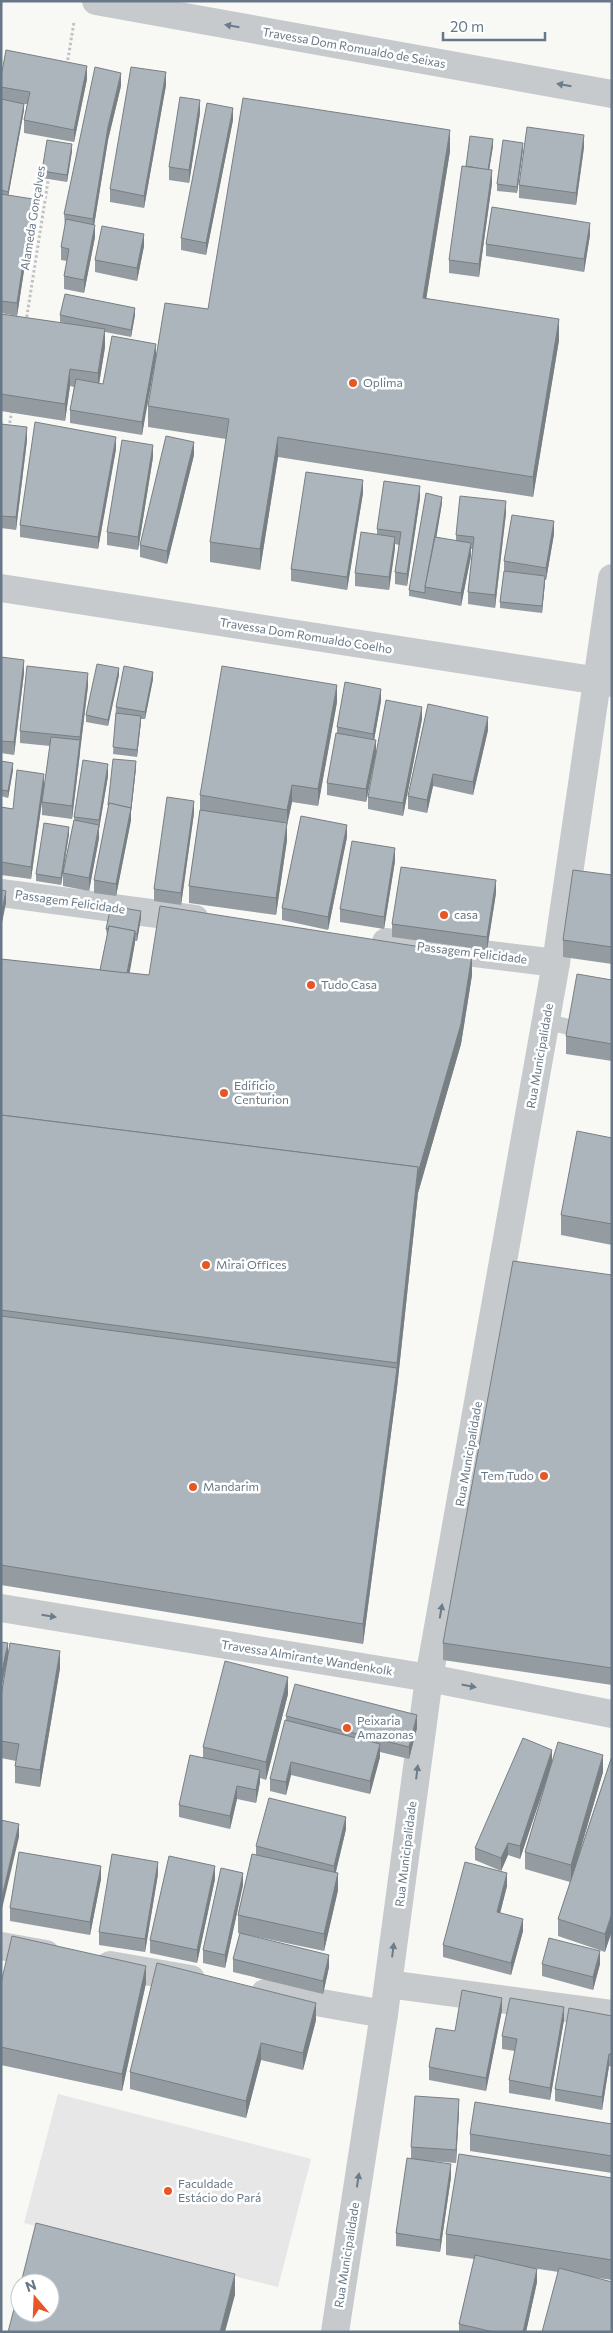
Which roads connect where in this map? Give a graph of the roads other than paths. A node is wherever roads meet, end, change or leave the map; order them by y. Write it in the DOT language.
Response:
graph roads {
  1 [pos="96,1"];
  2 [pos="612,94"];
  3 [pos="612,578"];
  4 [pos="1,588"];
  5 [pos="604,682"];
  6 [pos="1,893"];
  7 [pos="220,922"];
  8 [pos="358,939"];
  9 [pos="556,963"];
  10 [pos="546,1022"];
  11 [pos="612,1036"];
  12 [pos="1,1608"];
  13 [pos="429,1678"];
  14 [pos="612,1714"];
  15 [pos="1,1946"];
  16 [pos="389,1984"];
  17 [pos="384,2014"];
  18 [pos="612,2014"];
  19 [pos="335,2332"];
  2 -- 1 [label="street, Travessa Dom Romualdo de Seixas, one-way"];
  3 -- 5 [label="street, Rua Municipalidade"];
  4 -- 5 [label="street, Travessa Dom Romualdo Coelho"];
  5 -- 9 [label="street, Rua Municipalidade"];
  6 -- 7 [label="street, Passagem Felicidade"];
  8 -- 9 [label="street, Passagem Felicidade"];
  9 -- 10 [label="street, Rua Municipalidade"];
  10 -- 11 [label="lane"];
  13 -- 10 [label="street, Rua Municipalidade, one-way"];
  12 -- 13 [label="street, Travessa Almirante Wandenkolk, one-way"];
  13 -- 14 [label="street, Travessa Almirante Wandenkolk, one-way"];
  16 -- 13 [label="street, Rua Municipalidade, one-way"];
  15 -- 17 [label="street"];
  16 -- 17 [label="street, Rua Municipalidade"];
  16 -- 18 [label="street"];
  19 -- 17 [label="street, Rua Municipalidade, one-way"];
}
